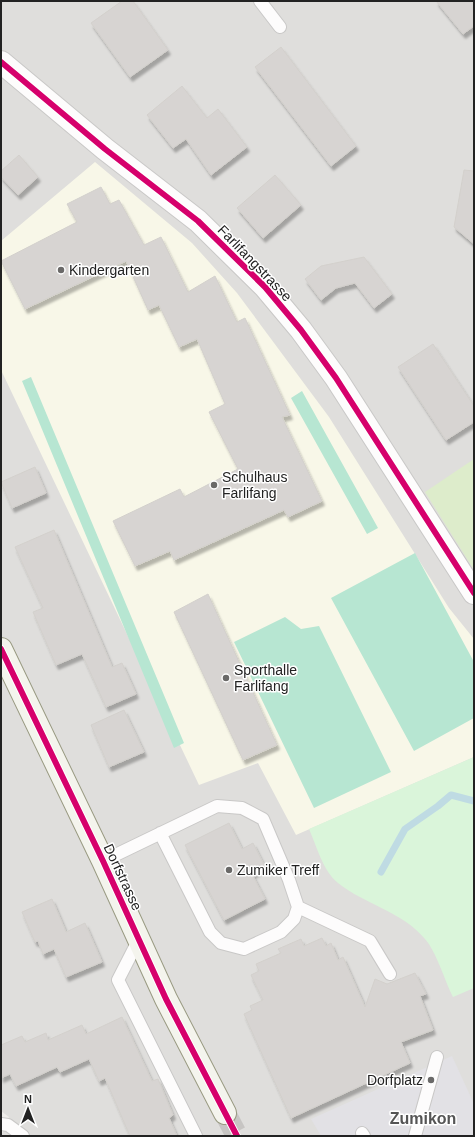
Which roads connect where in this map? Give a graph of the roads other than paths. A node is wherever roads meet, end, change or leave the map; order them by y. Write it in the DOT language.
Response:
graph roads {
  1 [pos="260,1"];
  2 [pos="280,27"];
  3 [pos="1,62"];
  4 [pos="474,593"];
  5 [pos="1,649"];
  6 [pos="160,833"];
  7 [pos="103,861"];
  8 [pos="298,907"];
  9 [pos="139,939"];
  10 [pos="390,974"];
  11 [pos="436,1057"];
  12 [pos="225,1113"];
  13 [pos="1,1124"];
  14 [pos="23,1136"];
  15 [pos="196,1136"];
  16 [pos="415,1136"];
  1 -- 2 [label="lane"];
  3 -- 4 [label="street, Farlifangstrasse"];
  5 -- 7 [label="street, Dorfstrasse"];
  6 -- 7 [label="lane"];
  6 -- 8 [label="lane"];
  6 -- 8 [label="lane"];
  7 -- 9 [label="street, Dorfstrasse"];
  8 -- 10 [label="lane"];
  9 -- 12 [label="street, Dorfstrasse"];
  9 -- 15 [label="lane"];
  11 -- 16 [label="lane"];
  13 -- 14 [label="lane"];
}
